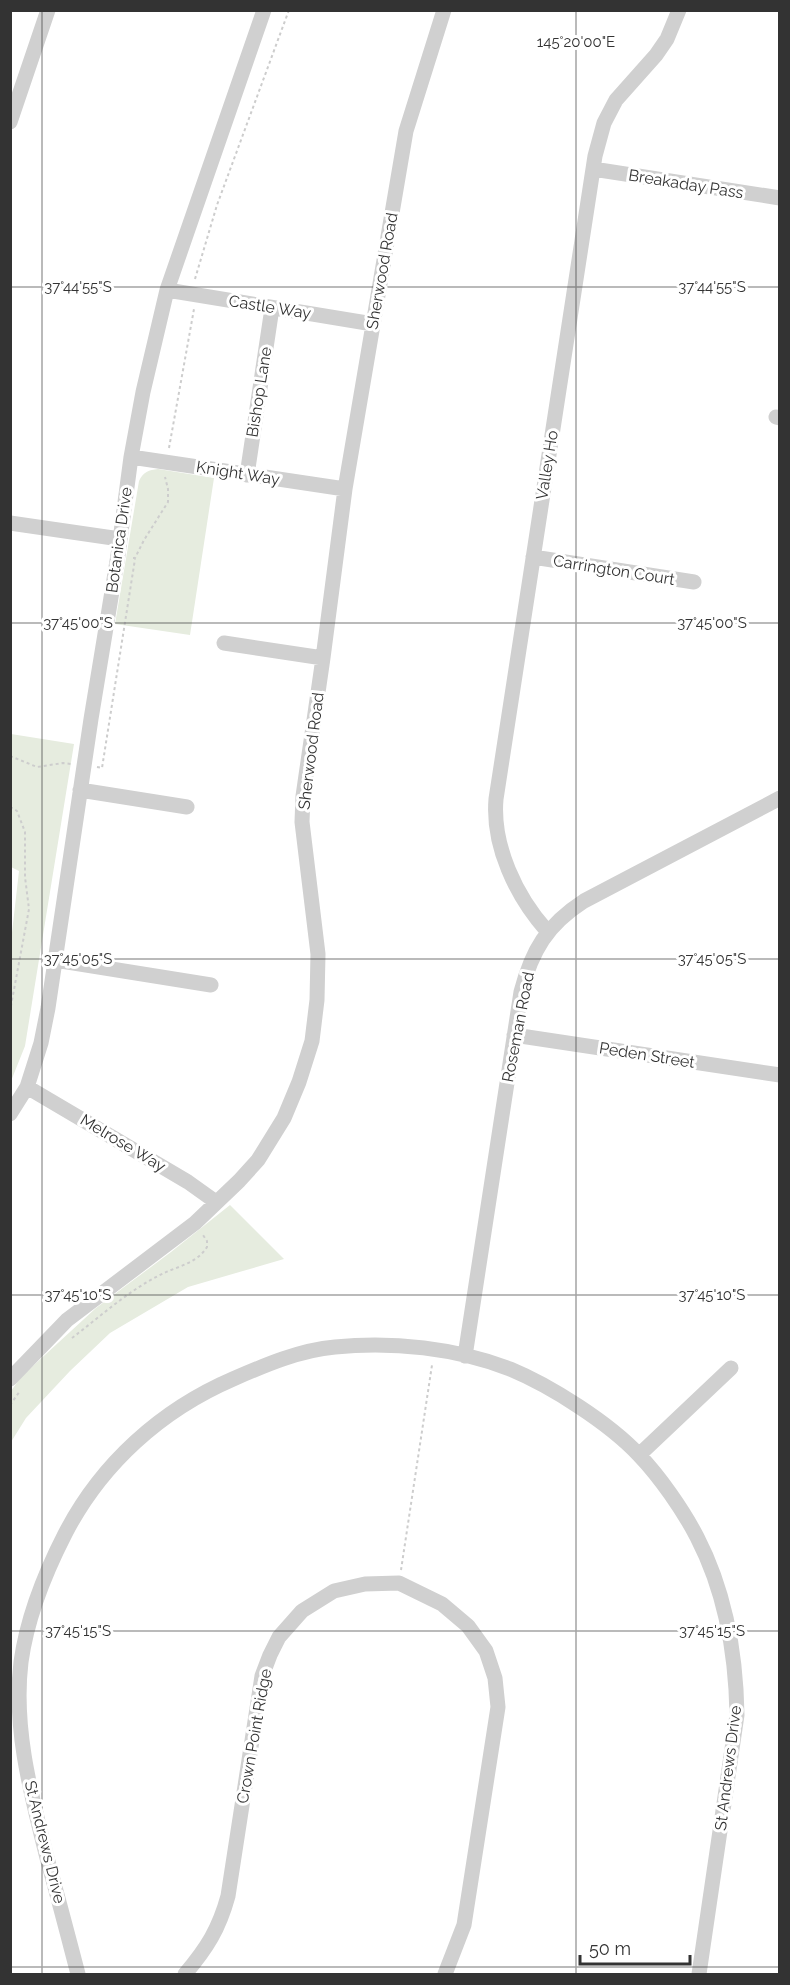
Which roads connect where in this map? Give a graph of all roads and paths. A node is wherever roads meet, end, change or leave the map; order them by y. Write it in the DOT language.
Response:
graph roads {
  1 [pos="48,10"];
  2 [pos="264,10"];
  3 [pos="289,10"];
  4 [pos="444,10"];
  5 [pos="680,10"];
  6 [pos="10,122"];
  7 [pos="593,169"];
  8 [pos="780,198"];
  9 [pos="167,290"];
  10 [pos="196,295"];
  11 [pos="272,308"];
  12 [pos="373,324"];
  13 [pos="131,457"];
  14 [pos="167,462"];
  15 [pos="247,475"];
  16 [pos="345,489"];
  17 [pos="10,523"];
  18 [pos="120,539"];
  19 [pos="118,555"];
  20 [pos="533,557"];
  21 [pos="135,558"];
  22 [pos="694,582"];
  23 [pos="224,643"];
  24 [pos="324,658"];
  25 [pos="10,756"];
  26 [pos="17,760"];
  27 [pos="10,762"];
  28 [pos="84,766"];
  29 [pos="80,790"];
  30 [pos="780,798"];
  31 [pos="10,807"];
  32 [pos="187,807"];
  33 [pos="547,931"];
  34 [pos="56,960"];
  35 [pos="211,985"];
  36 [pos="10,1011"];
  37 [pos="514,1035"];
  38 [pos="780,1075"];
  39 [pos="27,1087"];
  40 [pos="10,1114"];
  41 [pos="216,1202"];
  42 [pos="195,1223"];
  43 [pos="67,1341"];
  44 [pos="434,1350"];
  45 [pos="465,1356"];
  46 [pos="731,1368"];
  47 [pos="16,1384"];
  48 [pos="10,1406"];
  49 [pos="639,1455"];
  50 [pos="399,1583"];
  51 [pos="78,1974"];
  52 [pos="185,1974"];
  53 [pos="445,1974"];
  54 [pos="699,1974"];
  1 -- 6 [label="street"];
  2 -- 9 [label="street, Botanica Drive"];
  3 -- 10 [label="path"];
  4 -- 12 [label="street, Sherwood Road"];
  5 -- 7 [label="street, Valley Ho"];
  7 -- 8 [label="street, Breakaday Pass"];
  7 -- 20 [label="street, Valley Ho"];
  9 -- 10 [label="street, Castle Way"];
  9 -- 13 [label="street, Botanica Drive"];
  10 -- 11 [label="street, Castle Way"];
  10 -- 14 [label="path"];
  11 -- 12 [label="street, Castle Way"];
  11 -- 15 [label="street, Bishop Lane"];
  12 -- 16 [label="street, Sherwood Road"];
  13 -- 14 [label="street, Knight Way"];
  13 -- 18 [label="street, Botanica Drive"];
  14 -- 15 [label="street, Knight Way"];
  14 -- 21 [label="path"];
  15 -- 16 [label="street, Knight Way"];
  16 -- 24 [label="street, Sherwood Road"];
  17 -- 18 [label="street"];
  18 -- 19 [label="street, Botanica Drive"];
  19 -- 21 [label="path"];
  19 -- 28 [label="street, Botanica Drive"];
  20 -- 22 [label="street, Carrington Court"];
  20 -- 33 [label="street, Valley Ho"];
  21 -- 28 [label="path"];
  23 -- 24 [label="street"];
  24 -- 41 [label="street, Sherwood Road"];
  25 -- 26 [label="path"];
  26 -- 27 [label="path"];
  26 -- 28 [label="path"];
  28 -- 29 [label="street, Botanica Drive"];
  29 -- 32 [label="street"];
  29 -- 34 [label="street, Botanica Drive"];
  30 -- 33 [label="street, Roseman Road"];
  31 -- 36 [label="path"];
  33 -- 37 [label="street, Roseman Road"];
  34 -- 35 [label="street"];
  34 -- 39 [label="street, Botanica Drive"];
  37 -- 38 [label="street, Peden Street"];
  37 -- 45 [label="street, Roseman Road"];
  39 -- 40 [label="street, Botanica Drive"];
  39 -- 41 [label="street, Melrose Way"];
  41 -- 42 [label="street, Sherwood Road"];
  42 -- 43 [label="path"];
  42 -- 47 [label="street, Sherwood Road"];
  44 -- 45 [label="street, St Andrews Drive"];
  44 -- 50 [label="path"];
  44 -- 51 [label="street, St Andrews Drive"];
  45 -- 49 [label="street, St Andrews Drive"];
  46 -- 49 [label="street"];
  47 -- 48 [label="path"];
  49 -- 54 [label="street, St Andrews Drive"];
  50 -- 52 [label="street, Crown Point Ridge"];
  50 -- 53 [label="street, Crown Point Ridge"];
}
